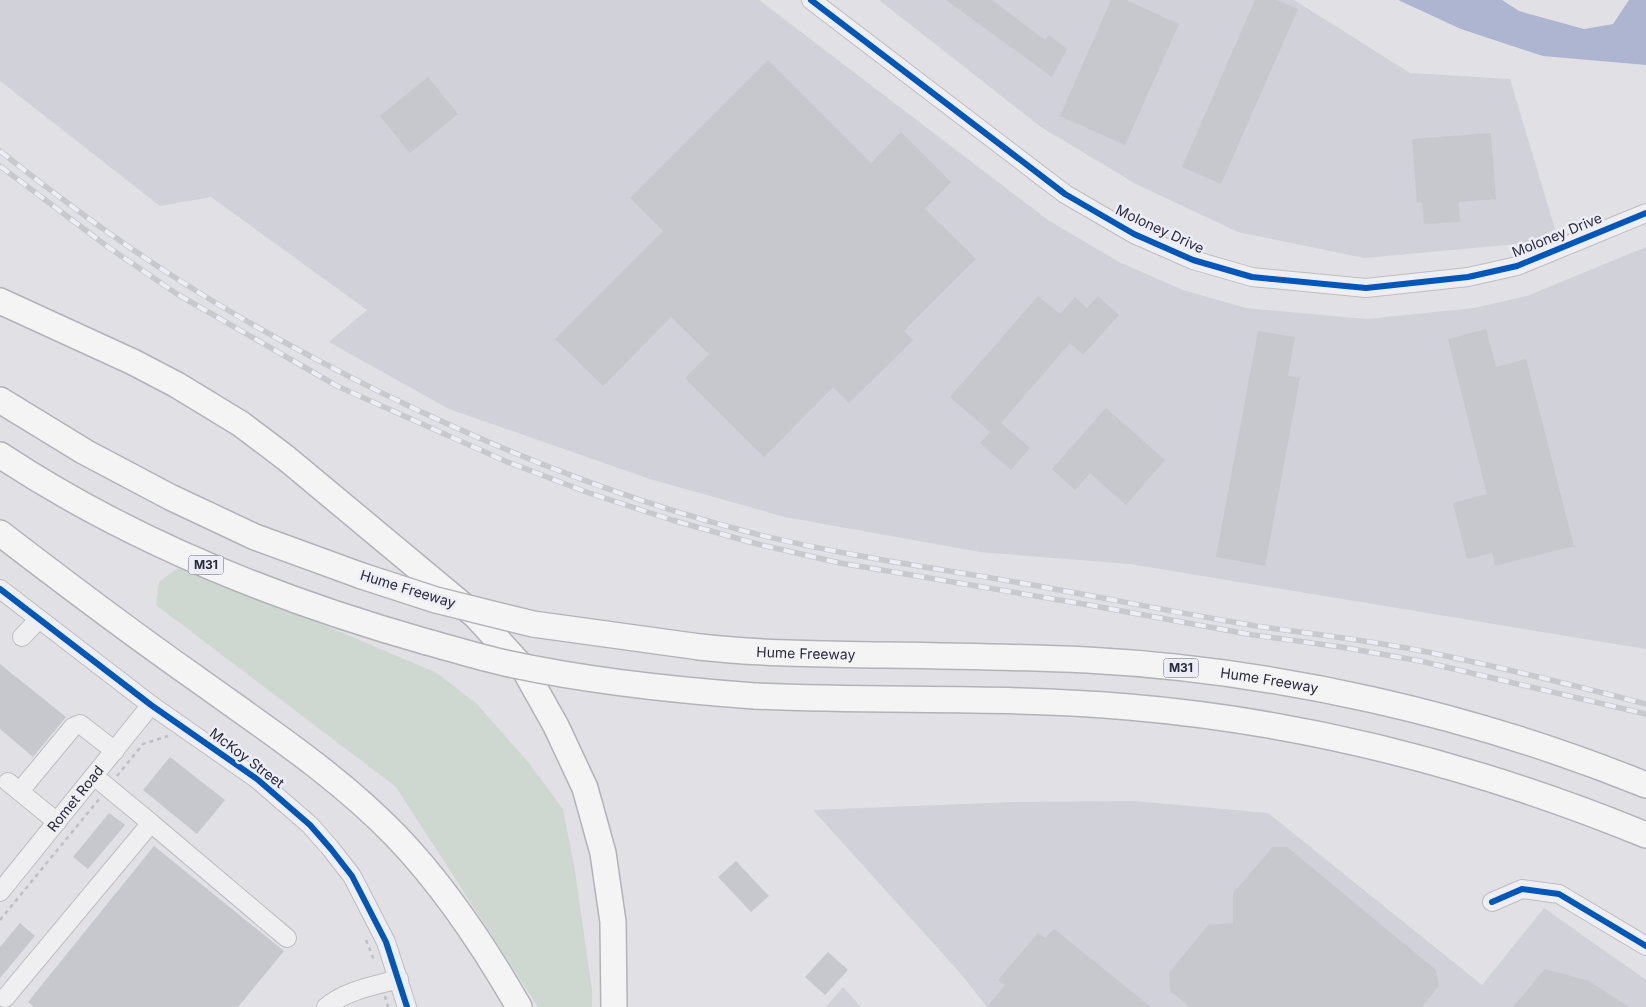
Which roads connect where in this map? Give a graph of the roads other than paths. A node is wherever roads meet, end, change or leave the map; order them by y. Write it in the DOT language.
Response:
graph roads {
  1 [pos="811,0"];
  2 [pos="1646,213"];
  3 [pos="0,301"];
  4 [pos="0,400"];
  5 [pos="0,455"];
  6 [pos="0,533"];
  7 [pos="0,590"];
  8 [pos="39,619"];
  9 [pos="22,637"];
  10 [pos="151,705"];
  11 [pos="115,751"];
  12 [pos="94,776"];
  13 [pos="1646,785"];
  14 [pos="57,822"];
  15 [pos="151,823"];
  16 [pos="1646,835"];
  17 [pos="0,892"];
  18 [pos="1492,902"];
  19 [pos="287,938"];
  20 [pos="1646,946"];
  21 [pos="399,979"];
  22 [pos="7,1000"];
  23 [pos="326,1007"];
  24 [pos="407,1007"];
  25 [pos="519,1007"];
  26 [pos="614,1007"];
  1 -- 2 [label="street, Moloney Drive"];
  3 -- 26 [label="highway"];
  4 -- 13 [label="highway, Hume Freeway / M31, bridge"];
  5 -- 16 [label="highway, M31, bridge"];
  6 -- 25 [label="highway"];
  7 -- 8 [label="street, McKoy Street"];
  8 -- 9 [label="street"];
  8 -- 10 [label="street, McKoy Street"];
  10 -- 11 [label="street, Romet Road"];
  10 -- 21 [label="street, McKoy Street"];
  11 -- 12 [label="street, Romet Road"];
  11 -- 14 [label="street"];
  12 -- 14 [label="street, Romet Road"];
  12 -- 15 [label="street"];
  14 -- 17 [label="street, Romet Road"];
  15 -- 19 [label="street"];
  15 -- 22 [label="street"];
  18 -- 20 [label="street"];
  21 -- 23 [label="street"];
  21 -- 24 [label="street, McKoy Street"];
}
